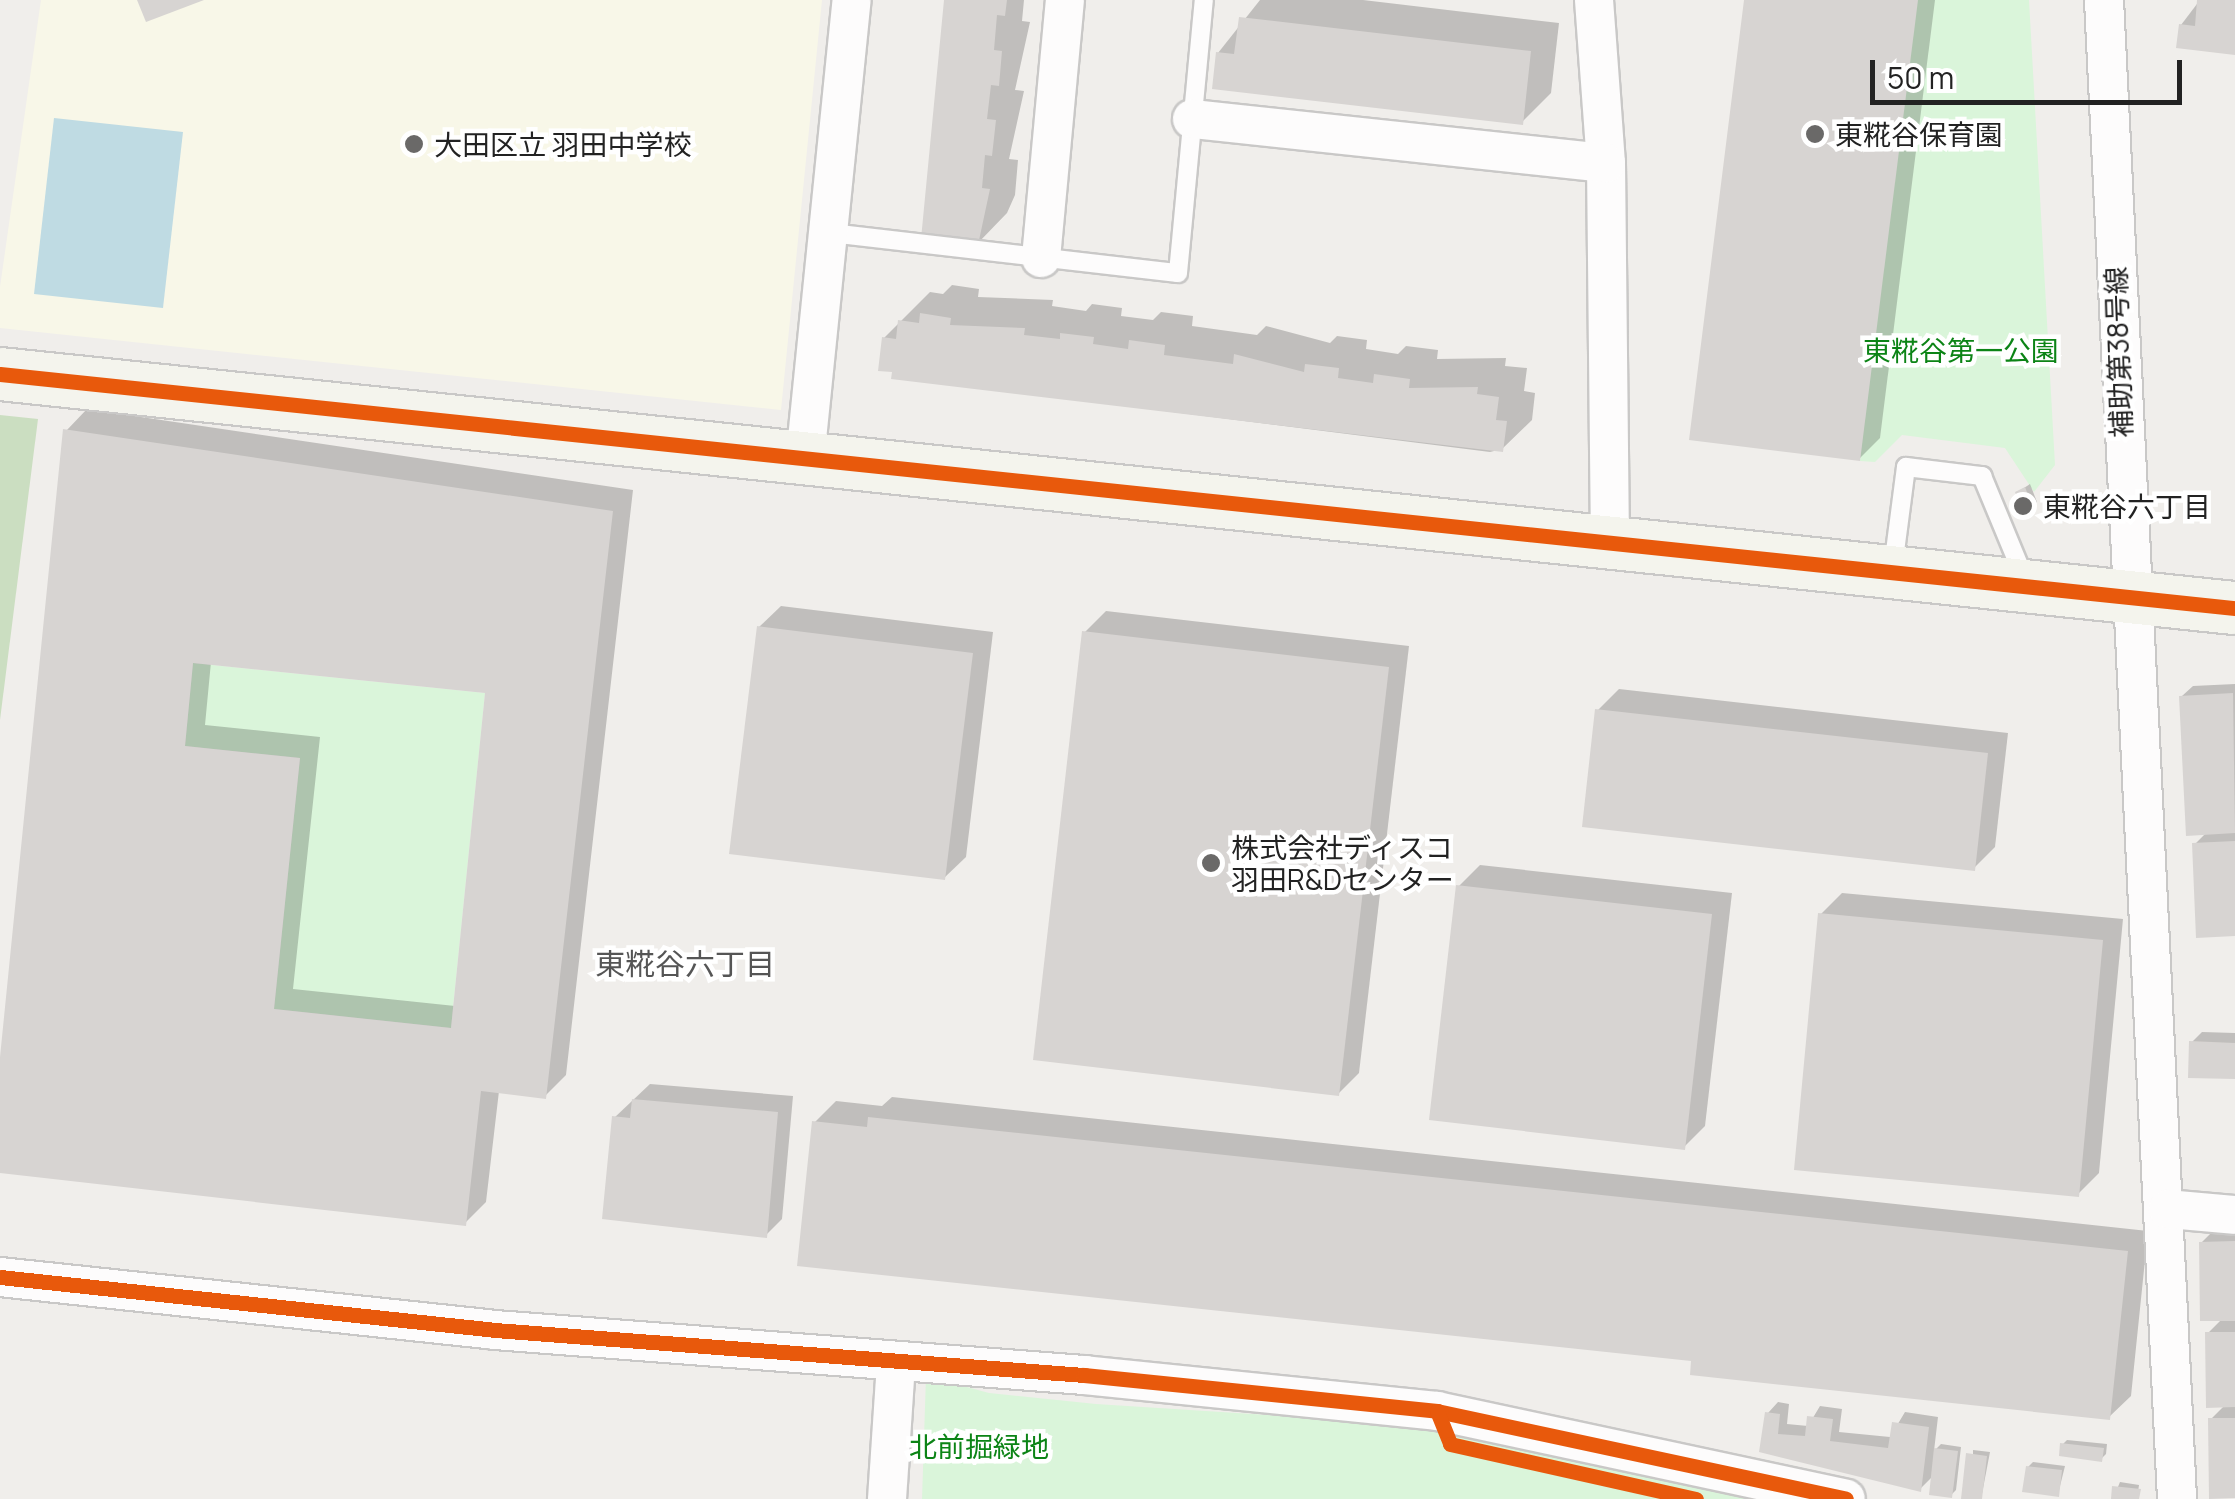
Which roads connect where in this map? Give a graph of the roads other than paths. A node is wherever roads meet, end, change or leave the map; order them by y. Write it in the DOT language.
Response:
graph roads {
  1 [pos="852,0"];
  2 [pos="1065,0"];
  3 [pos="1204,0"];
  4 [pos="1594,0"];
  5 [pos="2104,0"];
  6 [pos="1192,119"];
  7 [pos="1606,164"];
  8 [pos="831,233"];
  9 [pos="1041,258"];
  10 [pos="0,374"];
  11 [pos="805,459"];
  12 [pos="1610,544"];
  13 [pos="1891,577"];
  14 [pos="2029,588"];
  15 [pos="2128,597"];
  16 [pos="2235,608"];
  17 [pos="2168,1209"];
  18 [pos="2235,1215"];
  19 [pos="0,1276"];
  20 [pos="895,1380"];
  21 [pos="887,1497"];
  22 [pos="1846,1499"];
  23 [pos="2177,1499"];
  1 -- 8 [label="street"];
  2 -- 9 [label="street"];
  3 -- 6 [label="lane"];
  4 -- 7 [label="street"];
  5 -- 15 [label="street, 補助第38号線"];
  6 -- 7 [label="street"];
  6 -- 9 [label="lane"];
  7 -- 12 [label="street"];
  8 -- 9 [label="lane"];
  8 -- 11 [label="street"];
  10 -- 11 [label="street"];
  11 -- 12 [label="street"];
  12 -- 13 [label="street"];
  13 -- 14 [label="street"];
  13 -- 14 [label="lane"];
  14 -- 15 [label="street"];
  15 -- 16 [label="street"];
  15 -- 17 [label="street, 補助第38号線"];
  17 -- 18 [label="street"];
  17 -- 23 [label="street, 補助第38号線"];
  19 -- 20 [label="street"];
  20 -- 21 [label="street"];
  20 -- 22 [label="street"];
}
